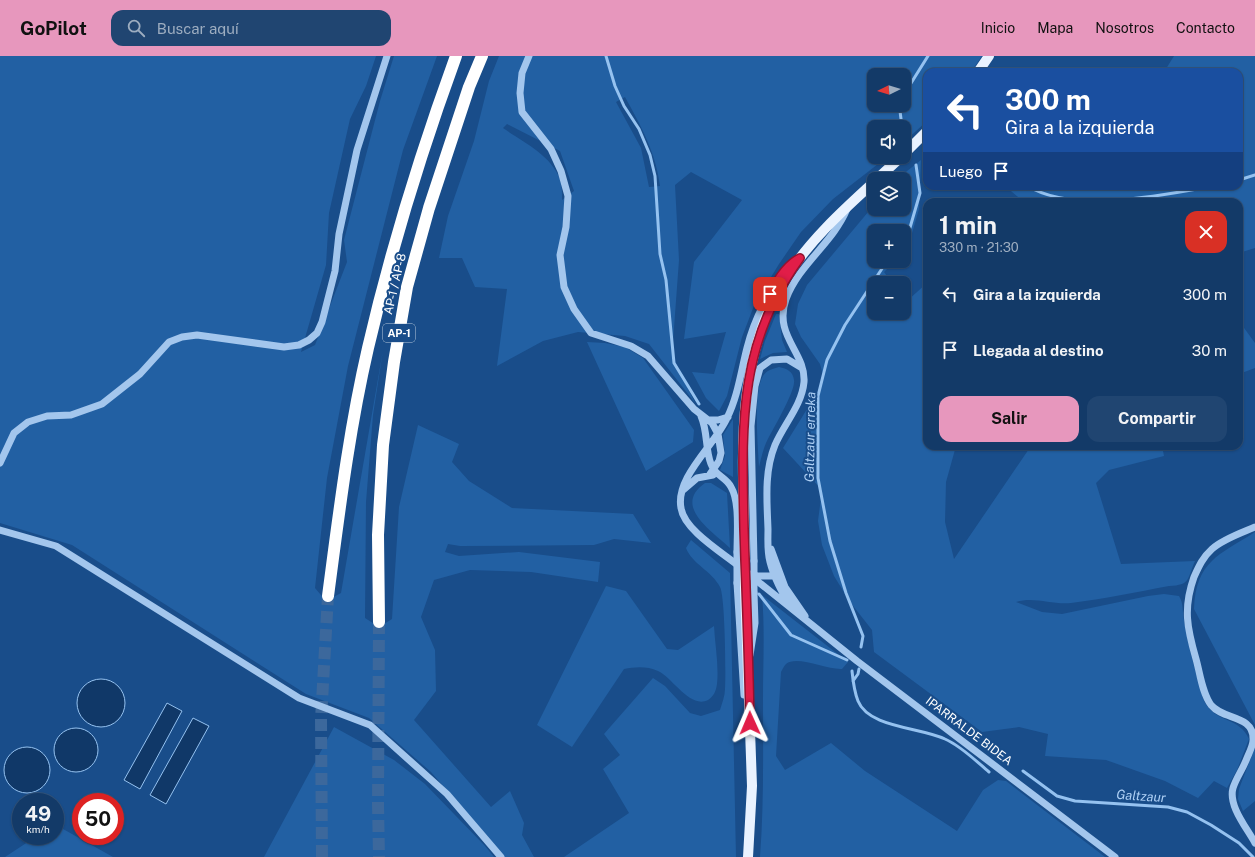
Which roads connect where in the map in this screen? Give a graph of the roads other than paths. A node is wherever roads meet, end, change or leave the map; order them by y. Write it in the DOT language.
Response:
graph roads {
  1 [pos="387,56"];
  2 [pos="456,56"];
  3 [pos="482,56"];
  4 [pos="529,56"];
  5 [pos="989,56"];
  6 [pos="981,68"];
  7 [pos="923,135"];
  8 [pos="911,147"];
  9 [pos="893,164"];
  10 [pos="885,172"];
  11 [pos="867,188"];
  12 [pos="849,205"];
  13 [pos="800,258"];
  14 [pos="802,369"];
  15 [pos="728,417"];
  16 [pos="704,418"];
  17 [pos="718,434"];
  18 [pos="708,450"];
  19 [pos="0,463"];
  20 [pos="714,473"];
  21 [pos="681,494"];
  22 [pos="1255,527"];
  23 [pos="0,530"];
  24 [pos="768,530"];
  25 [pos="741,554"];
  26 [pos="770,562"];
  27 [pos="743,570"];
  28 [pos="758,576"];
  29 [pos="778,579"];
  30 [pos="746,588"];
  31 [pos="765,588"];
  32 [pos="328,596"];
  33 [pos="794,611"];
  34 [pos="379,622"];
  35 [pos="810,623"];
  36 [pos="751,760"];
  37 [pos="1255,843"];
  38 [pos="501,857"];
  39 [pos="748,857"];
  40 [pos="1115,857"];
  1 -- 19 [label="street"];
  2 -- 32 [label="highway, AP-1 / AP-8 / AP-1"];
  3 -- 34 [label="highway, AP-1 / AP-8 / AP-1"];
  4 -- 16 [label="street"];
  5 -- 6 [label="main road"];
  7 -- 8 [label="main road"];
  9 -- 10 [label="main road"];
  11 -- 12 [label="main road"];
  12 -- 13 [label="main road"];
  12 -- 14 [label="street"];
  13 -- 15 [label="street"];
  13 -- 25 [label="main road"];
  14 -- 24 [label="street"];
  14 -- 30 [label="street, bridge"];
  15 -- 16 [label="street"];
  15 -- 17 [label="street"];
  16 -- 17 [label="street"];
  16 -- 18 [label="street"];
  17 -- 18 [label="street"];
  17 -- 20 [label="street"];
  18 -- 20 [label="street"];
  18 -- 21 [label="street"];
  20 -- 21 [label="street"];
  20 -- 25 [label="street"];
  21 -- 27 [label="street, IPARRALDE BIDEA"];
  22 -- 37 [label="street"];
  23 -- 38 [label="street"];
  24 -- 26 [label="street"];
  24 -- 29 [label="street"];
  25 -- 30 [label="main road, bridge"];
  26 -- 28 [label="street"];
  26 -- 29 [label="street"];
  27 -- 28 [label="street"];
  27 -- 31 [label="street, IPARRALDE BIDEA"];
  28 -- 29 [label="street"];
  29 -- 31 [label="street"];
  29 -- 33 [label="street"];
  29 -- 35 [label="street"];
  30 -- 36 [label="main road"];
  30 -- 36 [label="street"];
  31 -- 33 [label="street, IPARRALDE BIDEA"];
  33 -- 35 [label="street, IPARRALDE BIDEA"];
  35 -- 40 [label="street, IPARRALDE BIDEA"];
  36 -- 39 [label="main road"];
}
